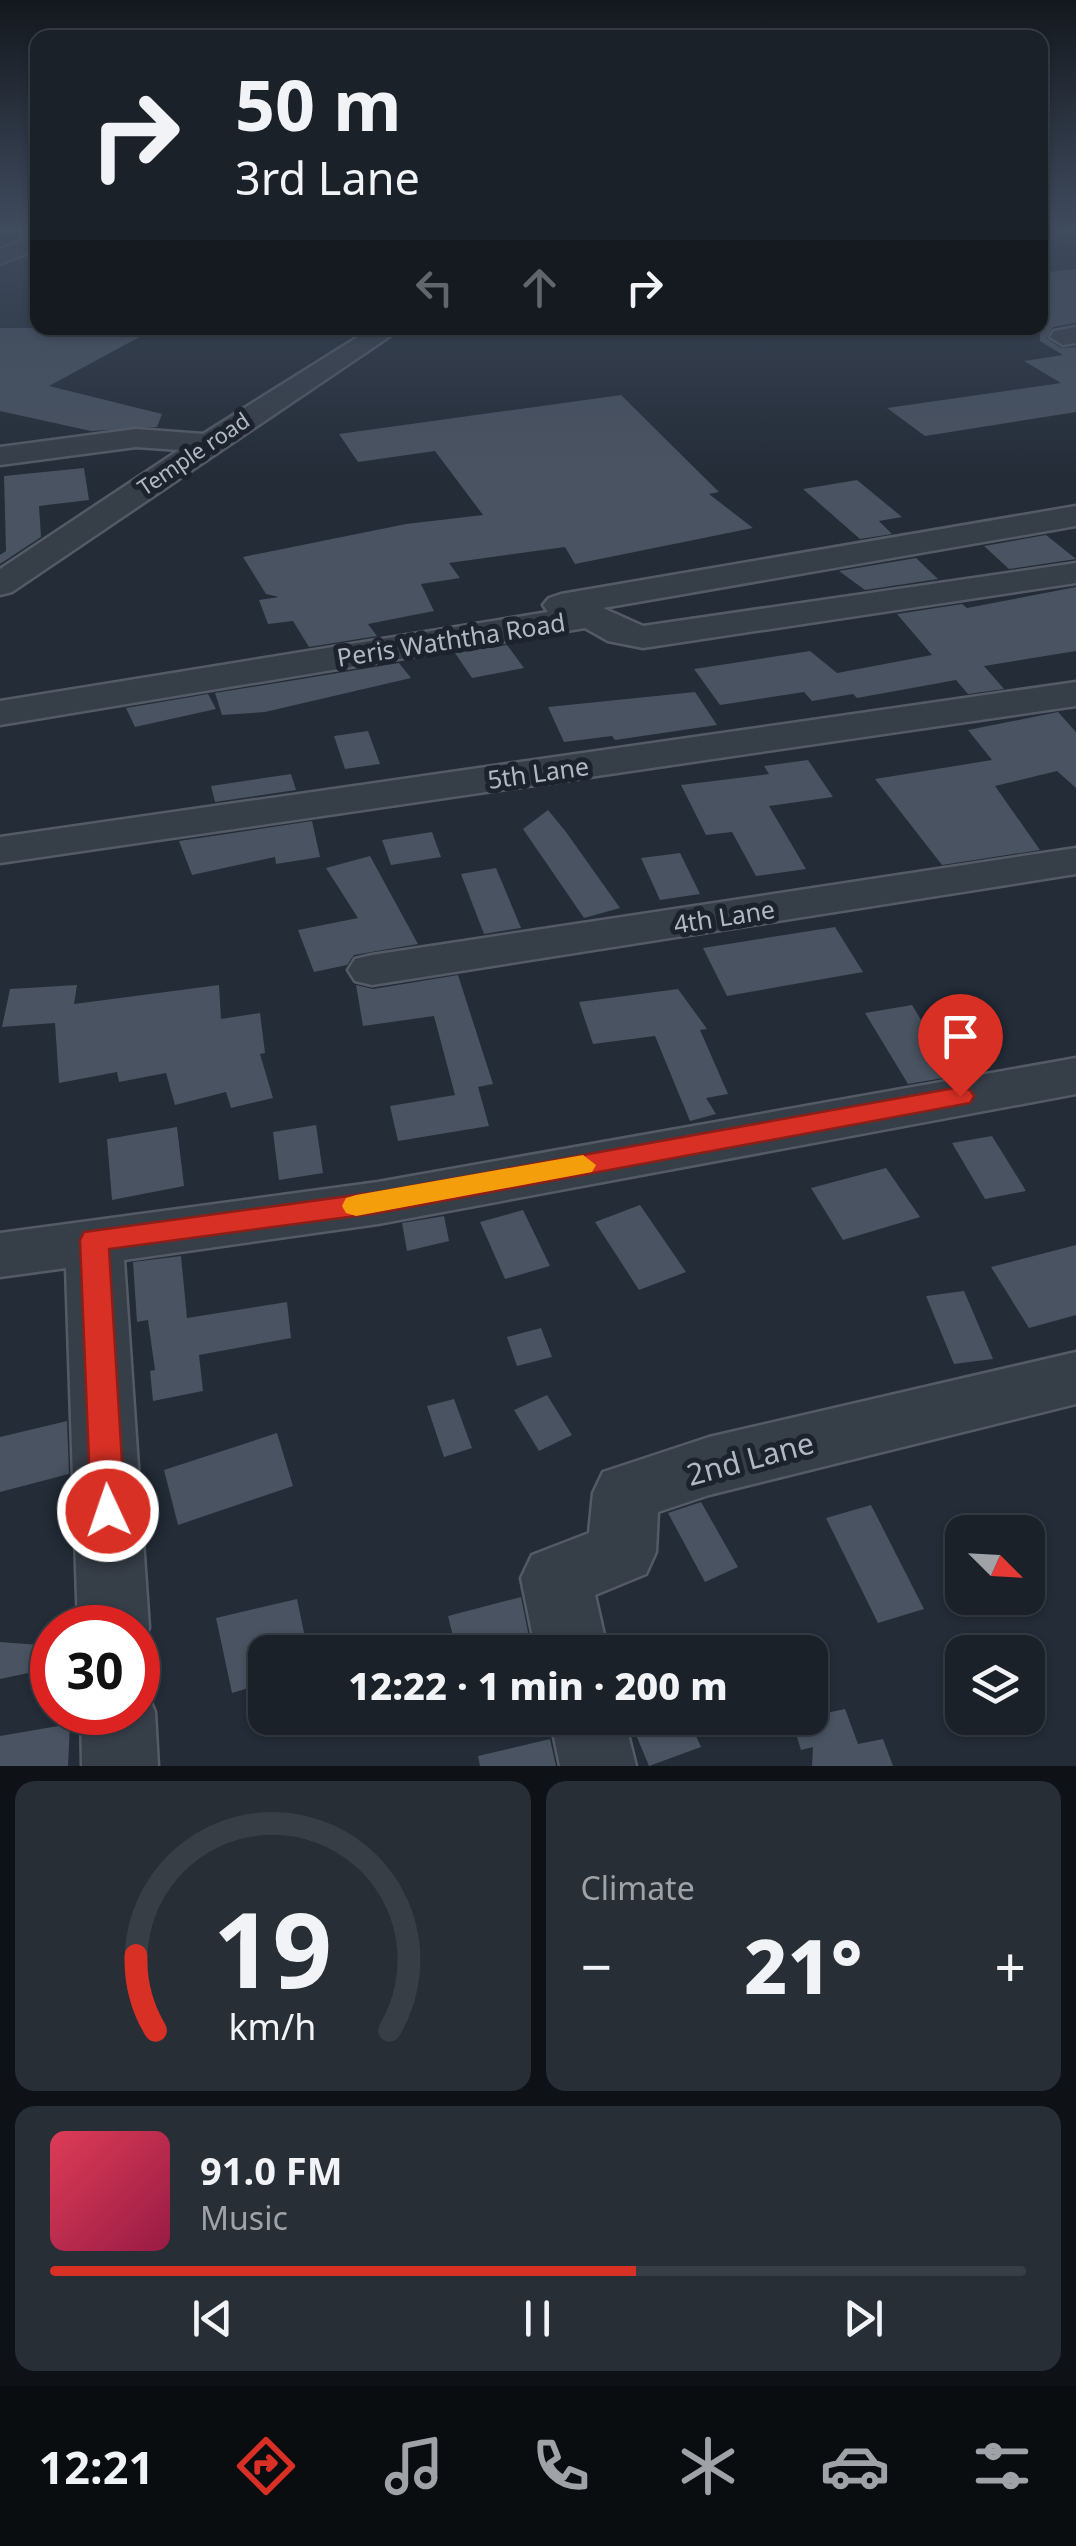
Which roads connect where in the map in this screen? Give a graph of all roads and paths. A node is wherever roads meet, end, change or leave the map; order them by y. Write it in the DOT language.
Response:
graph roads {
  1 [pos="378,335"];
  2 [pos="208,442"];
  3 [pos="0,456"];
  4 [pos="1076,516"];
  5 [pos="1076,573"];
  6 [pos="0,585"];
  7 [pos="31,675"];
  8 [pos="1071,700"];
  9 [pos="0,713"];
  10 [pos="0,850"];
  11 [pos="1076,861"];
  12 [pos="372,970"];
  13 [pos="1076,1076"];
  14 [pos="94,1240"];
  15 [pos="0,1255"];
  16 [pos="1076,1378"];
  17 [pos="113,1605"];
  18 [pos="568,1635"];
  19 [pos="119,1735"];
  20 [pos="591,1735"];
  21 [pos="120,1766"];
  22 [pos="598,1766"];
  1 -- 2 [label="street, Temple road"];
  2 -- 3 [label="street"];
  2 -- 6 [label="street, Temple road"];
  4 -- 7 [label="street"];
  5 -- 9 [label="street, Peris Waththa Road"];
  8 -- 10 [label="street, 5th Lane"];
  11 -- 12 [label="street, 4th Lane"];
  13 -- 14 [label="street"];
  14 -- 15 [label="street"];
  14 -- 17 [label="street"];
  16 -- 18 [label="street, 2nd Lane"];
  19 -- 21 [label="street"];
  20 -- 22 [label="street"];
}
